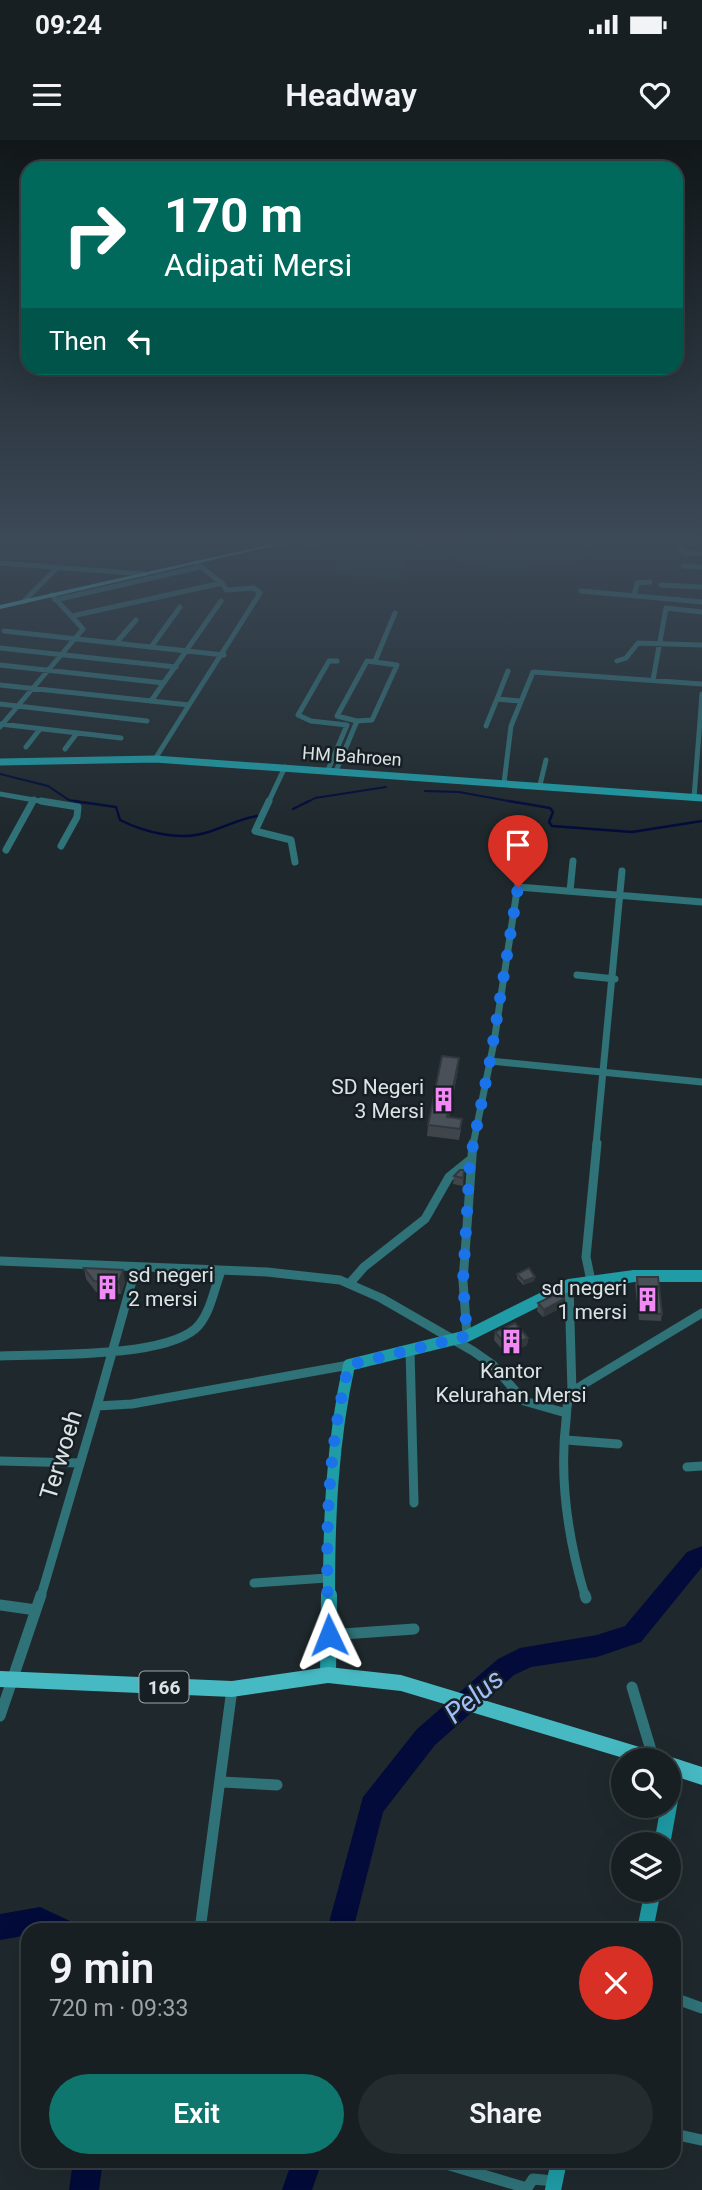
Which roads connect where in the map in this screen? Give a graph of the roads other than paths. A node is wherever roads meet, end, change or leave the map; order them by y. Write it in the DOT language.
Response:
graph roads {
  1 [pos="62,638"];
  2 [pos="121,638"];
  3 [pos="158,638"];
  4 [pos="195,638"];
  5 [pos="234,638"];
  6 [pos="385,638"];
  7 [pos="660,638"];
  8 [pos="74,639"];
  9 [pos="116,643"];
  10 [pos="659,643"];
  11 [pos="702,645"];
  12 [pos="151,647"];
  13 [pos="0,648"];
  14 [pos="186,651"];
  15 [pos="61,655"];
  16 [pos="224,655"];
  17 [pos="337,661"];
  18 [pos="375,661"];
  19 [pos="617,661"];
  20 [pos="0,665"];
  21 [pos="176,667"];
  22 [pos="48,670"];
  23 [pos="508,671"];
  24 [pos="653,680"];
  25 [pos="164,683"];
  26 [pos="702,684"];
  27 [pos="0,685"];
  28 [pos="33,689"];
  29 [pos="702,694"];
  30 [pos="497,699"];
  31 [pos="151,701"];
  32 [pos="520,701"];
  33 [pos="0,704"];
  34 [pos="189,705"];
  35 [pos="18,706"];
  36 [pos="701,718"];
  37 [pos="147,721"];
  38 [pos="357,721"];
  39 [pos="1,725"];
  40 [pos="486,726"];
  41 [pos="40,729"];
  42 [pos="77,733"];
  43 [pos="121,738"];
  44 [pos="701,746"];
  45 [pos="26,747"];
  46 [pos="65,748"];
  47 [pos="156,759"];
  48 [pos="546,760"];
  49 [pos="0,762"];
  50 [pos="285,767"];
  51 [pos="332,771"];
  52 [pos="504,783"];
  53 [pos="540,785"];
  54 [pos="0,794"];
  55 [pos="698,798"];
  56 [pos="34,799"];
  57 [pos="61,846"];
  58 [pos="6,850"];
  59 [pos="523,851"];
  60 [pos="573,861"];
  61 [pos="295,862"];
  62 [pos="622,871"];
  63 [pos="518,887"];
  64 [pos="570,891"];
  65 [pos="622,894"];
  66 [pos="702,902"];
  67 [pos="577,975"];
  68 [pos="615,979"];
  69 [pos="490,1061"];
  70 [pos="603,1073"];
  71 [pos="702,1082"];
  72 [pos="470,1160"];
  73 [pos="0,1261"];
  74 [pos="136,1267"];
  75 [pos="221,1270"];
  76 [pos="589,1274"];
  77 [pos="702,1276"];
  78 [pos="350,1283"];
  79 [pos="569,1286"];
  80 [pos="702,1313"];
  81 [pos="467,1331"];
  82 [pos="452,1340"];
  83 [pos="410,1350"];
  84 [pos="109,1354"];
  85 [pos="0,1356"];
  86 [pos="349,1365"];
  87 [pos="572,1392"];
  88 [pos="97,1406"];
  89 [pos="566,1413"];
  90 [pos="566,1440"];
  91 [pos="618,1444"];
  92 [pos="0,1461"];
  93 [pos="80,1463"];
  94 [pos="702,1466"];
  95 [pos="687,1467"];
  96 [pos="414,1503"];
  97 [pos="327,1578"];
  98 [pos="254,1583"];
  99 [pos="586,1598"];
  100 [pos="0,1605"];
  101 [pos="36,1610"];
  102 [pos="414,1629"];
  103 [pos="329,1635"];
  104 [pos="328,1675"];
  105 [pos="7,1679"];
  106 [pos="632,1687"];
  107 [pos="232,1689"];
  108 [pos="0,1716"];
  109 [pos="614,1748"];
  110 [pos="651,1748"];
  111 [pos="681,1769"];
  112 [pos="702,1776"];
  113 [pos="222,1782"];
  114 [pos="276,1785"];
  115 [pos="651,1902"];
  116 [pos="201,1923"];
  117 [pos="646,1923"];
  118 [pos="681,2000"];
  119 [pos="702,2008"];
  120 [pos="681,2136"];
  121 [pos="702,2140"];
  122 [pos="460,2168"];
  123 [pos="554,2185"];
  1 -- 8 [label="street"];
  2 -- 9 [label="street"];
  3 -- 12 [label="street"];
  4 -- 14 [label="street"];
  5 -- 16 [label="street"];
  6 -- 18 [label="street"];
  7 -- 10 [label="street"];
  8 -- 9 [label="street"];
  8 -- 15 [label="street"];
  9 -- 12 [label="street"];
  10 -- 11 [label="street"];
  10 -- 19 [label="street"];
  10 -- 24 [label="street"];
  12 -- 14 [label="street"];
  13 -- 15 [label="street"];
  14 -- 16 [label="street"];
  14 -- 21 [label="street"];
  15 -- 21 [label="street"];
  15 -- 22 [label="street"];
  16 -- 34 [label="street"];
  17 -- 51 [label="street"];
  18 -- 38 [label="street"];
  18 -- 38 [label="street"];
  20 -- 22 [label="street"];
  21 -- 25 [label="street"];
  22 -- 25 [label="street"];
  22 -- 28 [label="street"];
  23 -- 30 [label="street"];
  24 -- 26 [label="street"];
  24 -- 32 [label="street"];
  25 -- 31 [label="street"];
  27 -- 28 [label="street"];
  28 -- 31 [label="street"];
  28 -- 35 [label="street"];
  29 -- 36 [label="street"];
  30 -- 32 [label="street"];
  30 -- 40 [label="street"];
  31 -- 34 [label="street"];
  32 -- 52 [label="street"];
  33 -- 35 [label="street"];
  34 -- 47 [label="street"];
  35 -- 37 [label="street"];
  35 -- 39 [label="street"];
  36 -- 44 [label="street"];
  38 -- 51 [label="street"];
  39 -- 41 [label="street"];
  41 -- 42 [label="street"];
  41 -- 45 [label="street"];
  42 -- 43 [label="street"];
  42 -- 46 [label="street"];
  44 -- 55 [label="street"];
  47 -- 49 [label="street, HM Bahroen"];
  47 -- 50 [label="street, HM Bahroen"];
  48 -- 53 [label="street"];
  50 -- 51 [label="street, HM Bahroen"];
  50 -- 61 [label="street"];
  51 -- 52 [label="street, HM Bahroen"];
  52 -- 53 [label="street, HM Bahroen"];
  53 -- 55 [label="street, HM Bahroen"];
  54 -- 56 [label="street"];
  56 -- 57 [label="street"];
  56 -- 58 [label="street"];
  59 -- 63 [label="street"];
  60 -- 64 [label="street"];
  62 -- 65 [label="street"];
  63 -- 64 [label="street"];
  63 -- 69 [label="street"];
  64 -- 65 [label="street"];
  65 -- 66 [label="street"];
  65 -- 68 [label="street"];
  67 -- 68 [label="street"];
  68 -- 70 [label="street"];
  69 -- 70 [label="street"];
  69 -- 72 [label="street"];
  70 -- 71 [label="street"];
  70 -- 76 [label="street"];
  72 -- 78 [label="street"];
  72 -- 81 [label="street"];
  73 -- 74 [label="street"];
  74 -- 75 [label="street"];
  74 -- 84 [label="street"];
  75 -- 78 [label="street"];
  75 -- 84 [label="street"];
  76 -- 77 [label="street"];
  76 -- 79 [label="street"];
  78 -- 82 [label="street"];
  79 -- 81 [label="street"];
  79 -- 87 [label="street"];
  80 -- 87 [label="street"];
  81 -- 82 [label="street"];
  82 -- 83 [label="street"];
  82 -- 89 [label="street"];
  83 -- 86 [label="street"];
  83 -- 96 [label="street"];
  84 -- 85 [label="street"];
  84 -- 88 [label="street"];
  86 -- 88 [label="street, Terwoeh"];
  86 -- 97 [label="street"];
  87 -- 89 [label="street"];
  88 -- 93 [label="street, Terwoeh"];
  89 -- 90 [label="street"];
  90 -- 91 [label="street"];
  90 -- 99 [label="street"];
  92 -- 93 [label="street"];
  93 -- 101 [label="street, Terwoeh"];
  94 -- 95 [label="street"];
  97 -- 98 [label="street"];
  97 -- 103 [label="street"];
  100 -- 101 [label="street"];
  101 -- 105 [label="street, Terwoeh"];
  102 -- 103 [label="street"];
  103 -- 104 [label="street"];
  104 -- 107 [label="main road, 166"];
  104 -- 109 [label="main road, 166"];
  105 -- 107 [label="main road, 166"];
  105 -- 108 [label="street, Terwoeh"];
  106 -- 110 [label="street"];
  107 -- 113 [label="street"];
  111 -- 112 [label="main road"];
  113 -- 114 [label="street"];
  113 -- 116 [label="street"];
  115 -- 117 [label="street"];
  118 -- 119 [label="street"];
  120 -- 121 [label="street"];
  122 -- 123 [label="street"];
}
